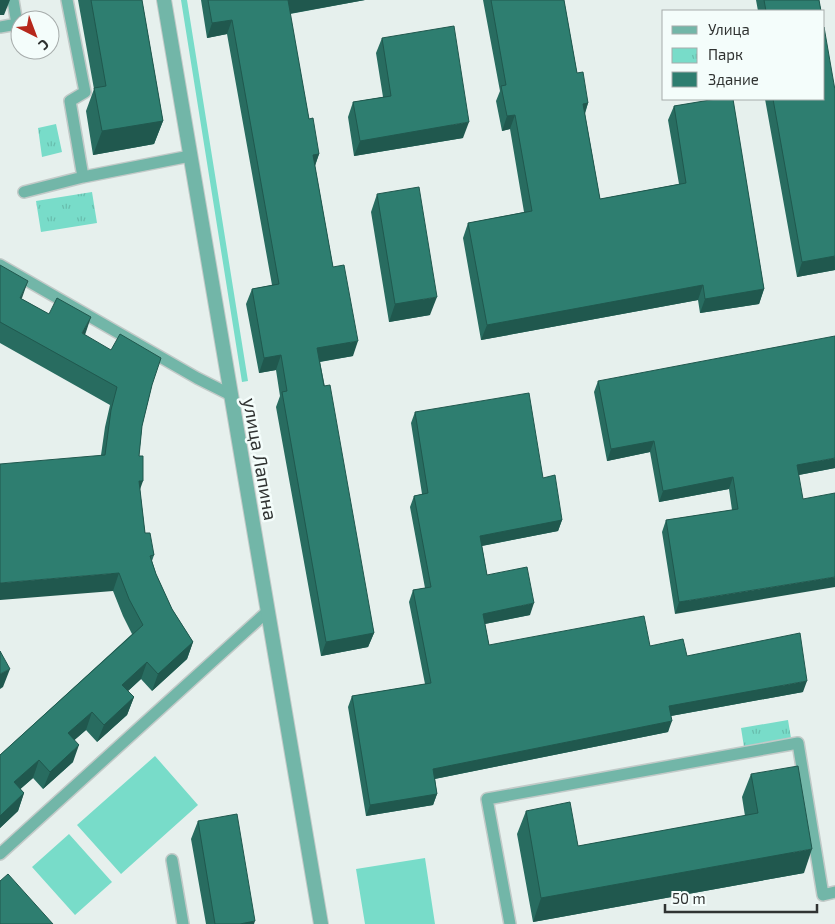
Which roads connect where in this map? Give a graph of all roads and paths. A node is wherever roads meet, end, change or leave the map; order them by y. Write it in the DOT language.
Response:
graph roads {
  1 [pos="13,0"];
  2 [pos="68,0"];
  3 [pos="164,0"];
  4 [pos="0,27"];
  5 [pos="190,156"];
  6 [pos="83,177"];
  7 [pos="24,192"];
  8 [pos="0,265"];
  9 [pos="231,395"];
  10 [pos="268,610"];
  11 [pos="0,854"];
  12 [pos="172,860"];
  13 [pos="835,892"];
  14 [pos="183,924"];
  15 [pos="321,924"];
  16 [pos="510,924"];
  1 -- 4 [label="lane"];
  2 -- 6 [label="lane"];
  3 -- 5 [label="street, улица Лапина"];
  5 -- 6 [label="lane"];
  5 -- 9 [label="street, улица Лапина"];
  6 -- 7 [label="lane"];
  8 -- 9 [label="lane"];
  9 -- 10 [label="street, улица Лапина"];
  10 -- 11 [label="lane"];
  10 -- 15 [label="street, улица Лапина"];
  12 -- 14 [label="lane"];
  13 -- 16 [label="lane"];
}
